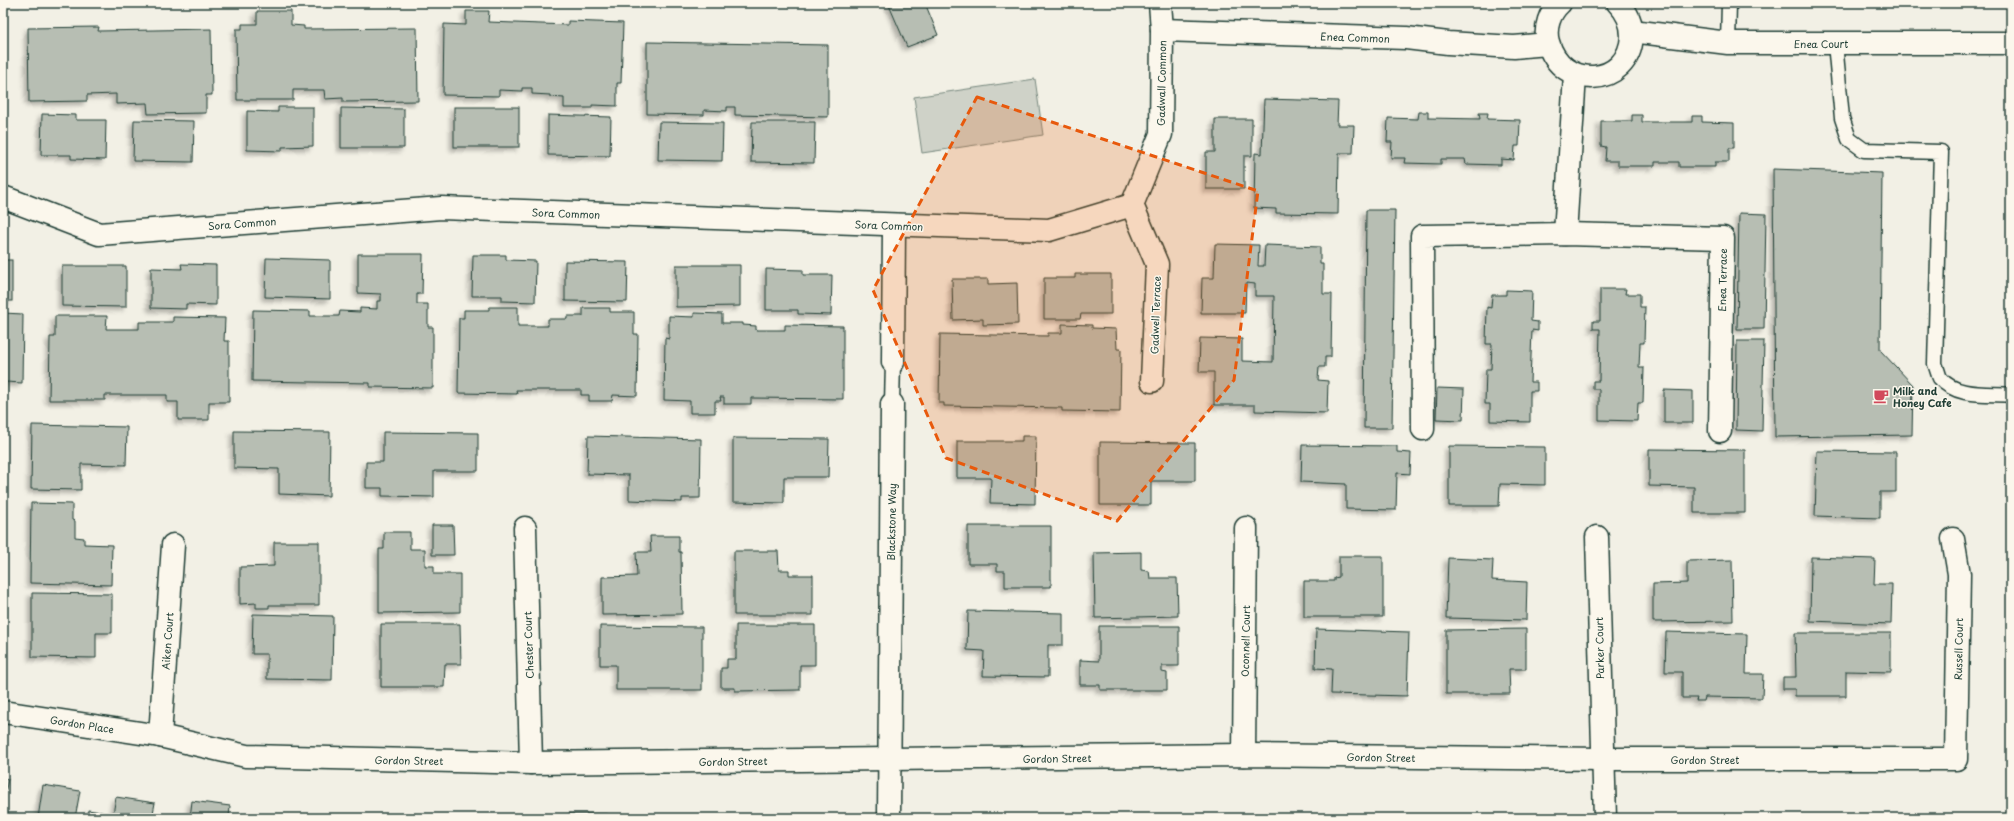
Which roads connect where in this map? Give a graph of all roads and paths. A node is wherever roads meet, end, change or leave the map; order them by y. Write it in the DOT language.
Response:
graph roads {
  1 [pos="1160,3"];
  2 [pos="1560,3"];
  3 [pos="1618,3"];
  4 [pos="1729,3"];
  5 [pos="1162,30"];
  6 [pos="1632,31"];
  7 [pos="1728,42"];
  8 [pos="1835,43"];
  9 [pos="2011,43"];
  10 [pos="1548,44"];
  11 [pos="1575,75"];
  12 [pos="3,197"];
  13 [pos="1132,206"];
  14 [pos="894,226"];
  15 [pos="1565,234"];
  16 [pos="893,362"];
  17 [pos="1152,381"];
  18 [pos="2011,395"];
  19 [pos="892,404"];
  20 [pos="1423,429"];
  21 [pos="1720,431"];
  22 [pos="525,528"];
  23 [pos="1246,528"];
  24 [pos="1597,537"];
  25 [pos="1953,539"];
  26 [pos="173,545"];
  27 [pos="3,712"];
  28 [pos="160,736"];
  29 [pos="1244,755"];
  30 [pos="1602,759"];
  31 [pos="1956,759"];
  32 [pos="888,760"];
  33 [pos="531,763"];
  34 [pos="888,818"];
  35 [pos="1605,818"];
  1 -- 5 [label="street, Gadwall Common"];
  2 -- 10 [label="street"];
  3 -- 6 [label="street"];
  4 -- 7 [label="lane"];
  5 -- 10 [label="street, Enea Common"];
  5 -- 13 [label="street, Gadwall Common"];
  6 -- 7 [label="street, Enea Court"];
  6 -- 11 [label="street"];
  7 -- 8 [label="street, Enea Court"];
  8 -- 9 [label="street, Enea Court"];
  8 -- 18 [label="lane"];
  10 -- 11 [label="street"];
  11 -- 15 [label="street"];
  12 -- 14 [label="street, Sora Common"];
  13 -- 14 [label="street, Sora Common"];
  13 -- 17 [label="street, Gadwell Terrace"];
  14 -- 16 [label="street, Blackstone Way"];
  15 -- 20 [label="street, Enea Terrace"];
  15 -- 21 [label="street, Enea Terrace"];
  16 -- 19 [label="lane, Blackstone Way"];
  19 -- 32 [label="street, Blackstone Way"];
  22 -- 33 [label="street, Chester Court"];
  23 -- 29 [label="street, Oconnell Court"];
  24 -- 30 [label="street, Parker Court"];
  25 -- 31 [label="street, Russell Court"];
  26 -- 28 [label="street, Aiken Court"];
  27 -- 28 [label="street, Gordon Place"];
  28 -- 33 [label="street, Gordon Street"];
  29 -- 30 [label="street, Gordon Street"];
  29 -- 32 [label="street, Gordon Street"];
  30 -- 31 [label="street, Gordon Street"];
  30 -- 35 [label="street, Parker Court"];
  32 -- 33 [label="street, Gordon Street"];
  32 -- 34 [label="street, Blackstone Way"];
}
